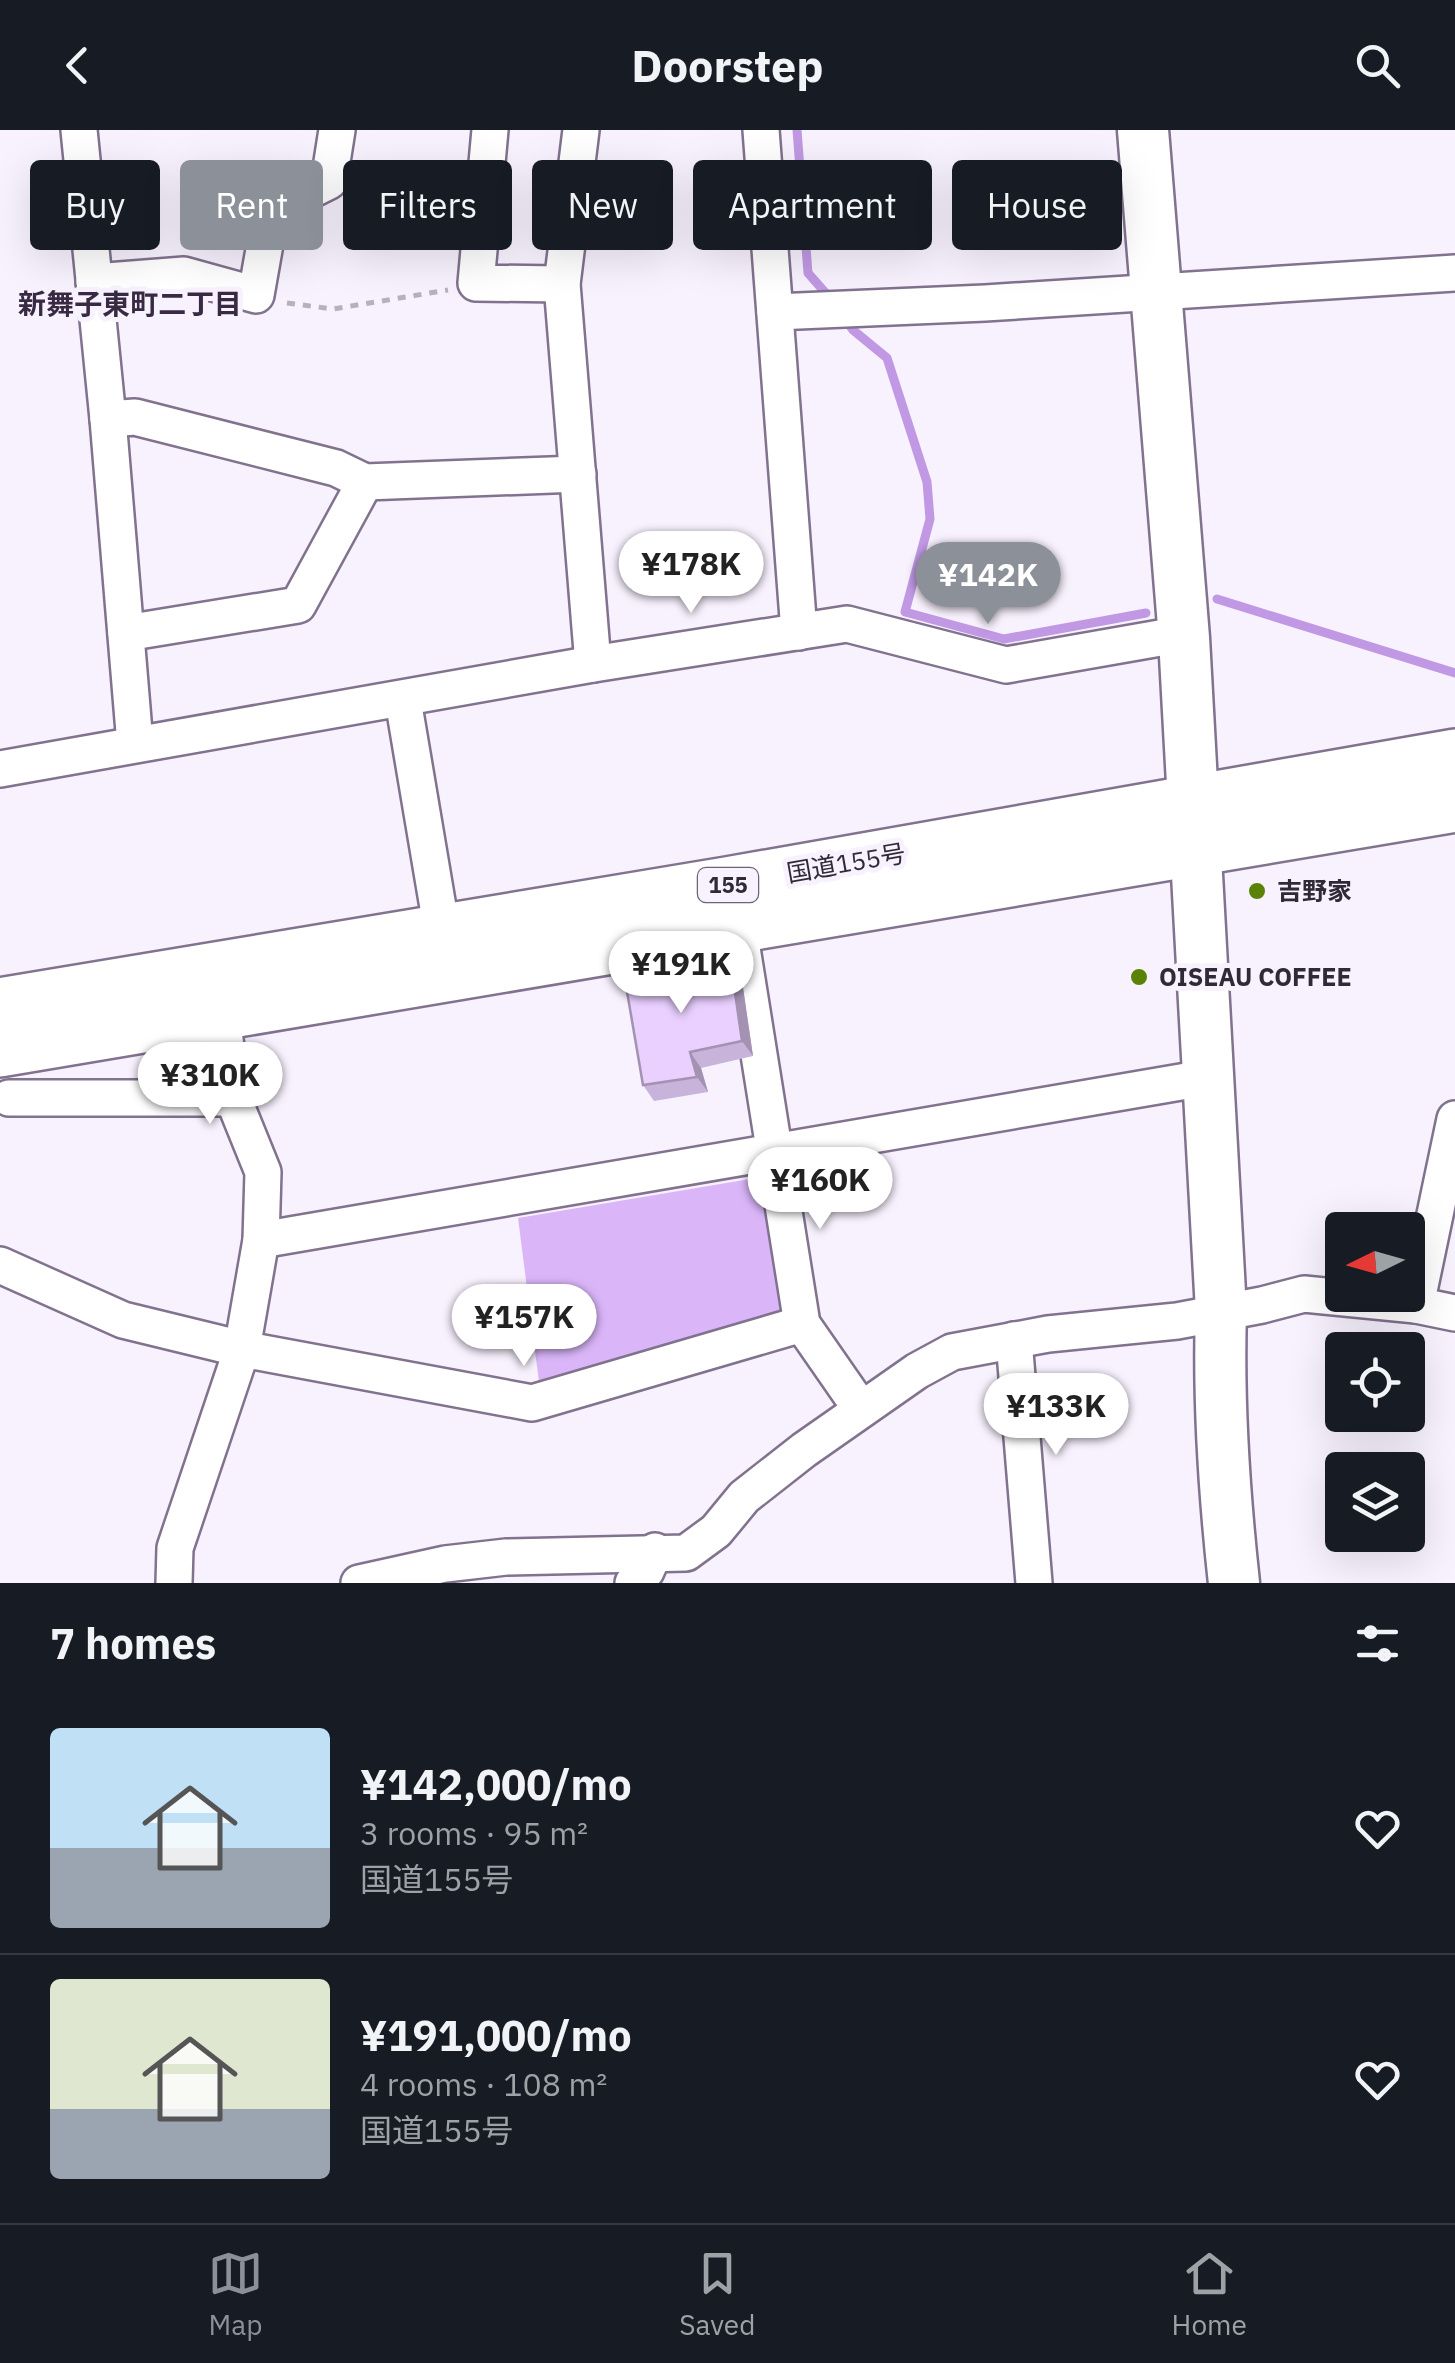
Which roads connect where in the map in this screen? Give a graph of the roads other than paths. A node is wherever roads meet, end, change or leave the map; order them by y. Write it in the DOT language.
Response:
graph roads {
  1 [pos="78,130"];
  2 [pos="337,130"];
  3 [pos="490,130"];
  4 [pos="581,130"];
  5 [pos="762,130"];
  6 [pos="1143,130"];
  7 [pos="1455,273"];
  8 [pos="94,282"];
  9 [pos="562,284"];
  10 [pos="1157,292"];
  11 [pos="775,312"];
  12 [pos="108,418"];
  13 [pos="578,474"];
  14 [pos="366,482"];
  15 [pos="799,632"];
  16 [pos="126,633"];
  17 [pos="1184,638"];
  18 [pos="593,664"];
  19 [pos="403,700"];
  20 [pos="135,744"];
  21 [pos="1455,757"];
  22 [pos="0,769"];
  23 [pos="1455,804"];
  24 [pos="1194,827"];
  25 [pos="738,923"];
  26 [pos="442,931"];
  27 [pos="0,1006"];
  28 [pos="222,1010"];
  29 [pos="4,1074"];
  30 [pos="1210,1077"];
  31 [pos="233,1098"];
  32 [pos="1455,1119"];
  33 [pos="774,1151"];
  34 [pos="261,1240"];
  35 [pos="1425,1262"];
  36 [pos="0,1265"];
  37 [pos="1325,1296"];
  38 [pos="1425,1307"];
  39 [pos="1221,1311"];
  40 [pos="1455,1313"];
  41 [pos="802,1324"];
  42 [pos="1014,1340"];
  43 [pos="242,1349"];
  44 [pos="862,1409"];
  45 [pos="655,1551"];
  46 [pos="174,1583"];
  47 [pos="359,1583"];
  48 [pos="633,1583"];
  49 [pos="1034,1583"];
  50 [pos="1234,1583"];
  1 -- 8 [label="street"];
  2 -- 8 [label="street"];
  3 -- 9 [label="street"];
  4 -- 9 [label="street"];
  5 -- 11 [label="street"];
  6 -- 10 [label="street"];
  7 -- 10 [label="street"];
  8 -- 12 [label="street"];
  9 -- 13 [label="street"];
  10 -- 11 [label="street"];
  10 -- 17 [label="street"];
  11 -- 15 [label="street"];
  12 -- 14 [label="street"];
  12 -- 16 [label="street"];
  13 -- 14 [label="street"];
  13 -- 18 [label="street"];
  14 -- 16 [label="street"];
  15 -- 17 [label="street"];
  15 -- 18 [label="street"];
  16 -- 20 [label="street"];
  17 -- 24 [label="street"];
  18 -- 19 [label="street"];
  19 -- 20 [label="street"];
  19 -- 26 [label="street"];
  20 -- 22 [label="street"];
  21 -- 24 [label="highway, 国道155号 / 155"];
  23 -- 24 [label="highway, 国道155号 / 155"];
  24 -- 25 [label="highway, 国道155号 / 155"];
  24 -- 26 [label="highway, 国道155号 / 155"];
  24 -- 30 [label="street"];
  25 -- 28 [label="highway, 国道155号 / 155"];
  25 -- 33 [label="street"];
  26 -- 27 [label="highway, 国道155号 / 155"];
  28 -- 29 [label="highway, 国道155号 / 155"];
  28 -- 31 [label="street"];
  29 -- 31 [label="street"];
  30 -- 33 [label="street"];
  30 -- 39 [label="street"];
  31 -- 34 [label="street"];
  32 -- 35 [label="street"];
  33 -- 34 [label="street"];
  33 -- 41 [label="street"];
  34 -- 43 [label="street"];
  36 -- 43 [label="street"];
  37 -- 39 [label="street"];
  38 -- 40 [label="street"];
  39 -- 42 [label="street"];
  39 -- 50 [label="street"];
  41 -- 43 [label="street"];
  41 -- 44 [label="street"];
  42 -- 44 [label="street"];
  42 -- 49 [label="street"];
  43 -- 46 [label="street"];
  44 -- 45 [label="street"];
  45 -- 47 [label="street"];
  45 -- 48 [label="street"];
}
